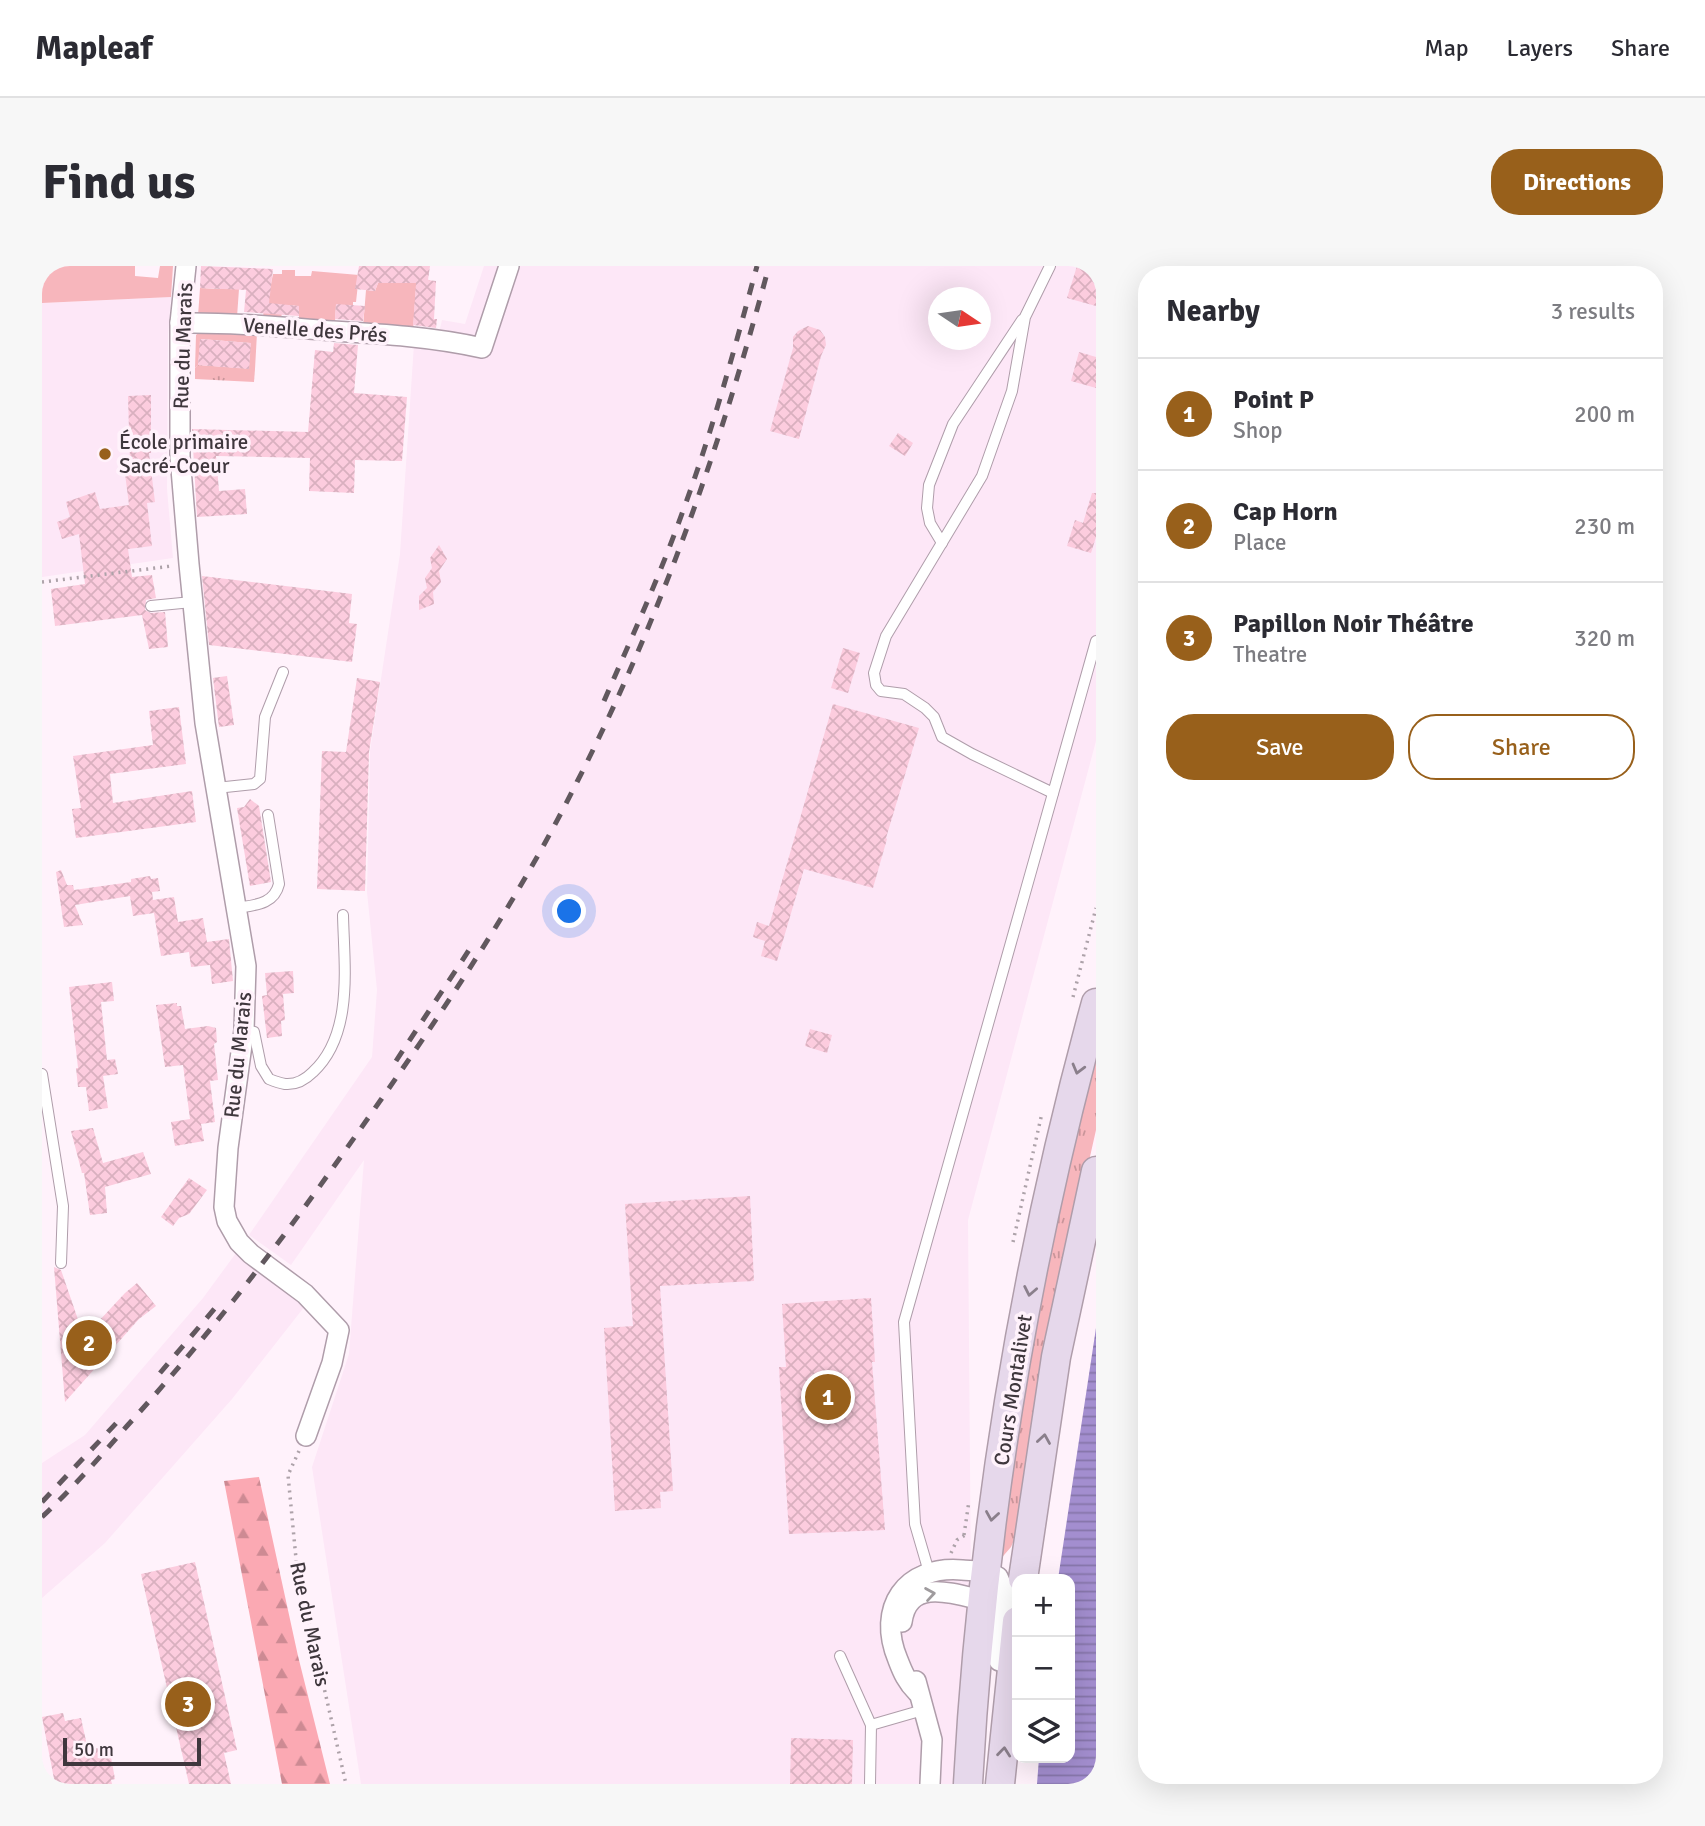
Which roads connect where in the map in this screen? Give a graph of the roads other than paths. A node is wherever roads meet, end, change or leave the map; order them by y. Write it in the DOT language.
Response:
graph roads {
  1 [pos="186,266"];
  2 [pos="509,266"];
  3 [pos="1050,266"];
  4 [pos="1024,317"];
  5 [pos="180,323"];
  6 [pos="942,543"];
  7 [pos="192,602"];
  8 [pos="151,607"];
  9 [pos="1096,641"];
  10 [pos="283,673"];
  11 [pos="216,788"];
  12 [pos="1053,793"];
  13 [pos="268,815"];
  14 [pos="236,908"];
  15 [pos="342,915"];
  16 [pos="1096,1003"];
  17 [pos="244,1030"];
  18 [pos="42,1074"];
  19 [pos="1096,1171"];
  20 [pos="61,1263"];
  21 [pos="306,1436"];
  22 [pos="929,1572"];
  23 [pos="985,1572"];
  24 [pos="1024,1574"];
  25 [pos="981,1600"];
  26 [pos="1015,1637"];
  27 [pos="840,1656"];
  28 [pos="920,1701"];
  29 [pos="1007,1721"];
  30 [pos="872,1725"];
  31 [pos="870,1784"];
  32 [pos="930,1784"];
  33 [pos="968,1784"];
  34 [pos="1000,1784"];
  1 -- 5 [label="street, Rue du Marais"];
  2 -- 5 [label="street, Venelle des Prés"];
  3 -- 4 [label="lane"];
  4 -- 6 [label="lane"];
  4 -- 6 [label="lane"];
  5 -- 7 [label="street, Rue du Marais"];
  6 -- 12 [label="lane"];
  7 -- 8 [label="lane"];
  7 -- 11 [label="street, Rue du Marais"];
  9 -- 12 [label="lane"];
  10 -- 11 [label="lane"];
  11 -- 14 [label="street, Rue du Marais"];
  12 -- 22 [label="lane"];
  13 -- 14 [label="lane"];
  14 -- 17 [label="street, Rue du Marais"];
  15 -- 17 [label="lane"];
  16 -- 23 [label="main road, Cours Montalivet, one-way"];
  17 -- 21 [label="street, Rue du Marais"];
  18 -- 20 [label="lane"];
  24 -- 19 [label="main road, Cours Montalivet, one-way"];
  22 -- 23 [label="street"];
  22 -- 28 [label="street"];
  23 -- 25 [label="main road, Cours Montalivet"];
  23 -- 29 [label="street"];
  28 -- 25 [label="street, one-way"];
  25 -- 33 [label="main road, Cours Montalivet"];
  26 -- 29 [label="main road"];
  27 -- 30 [label="lane"];
  28 -- 30 [label="lane"];
  28 -- 32 [label="street"];
  34 -- 29 [label="main road, one-way"];
  30 -- 31 [label="lane"];
}
